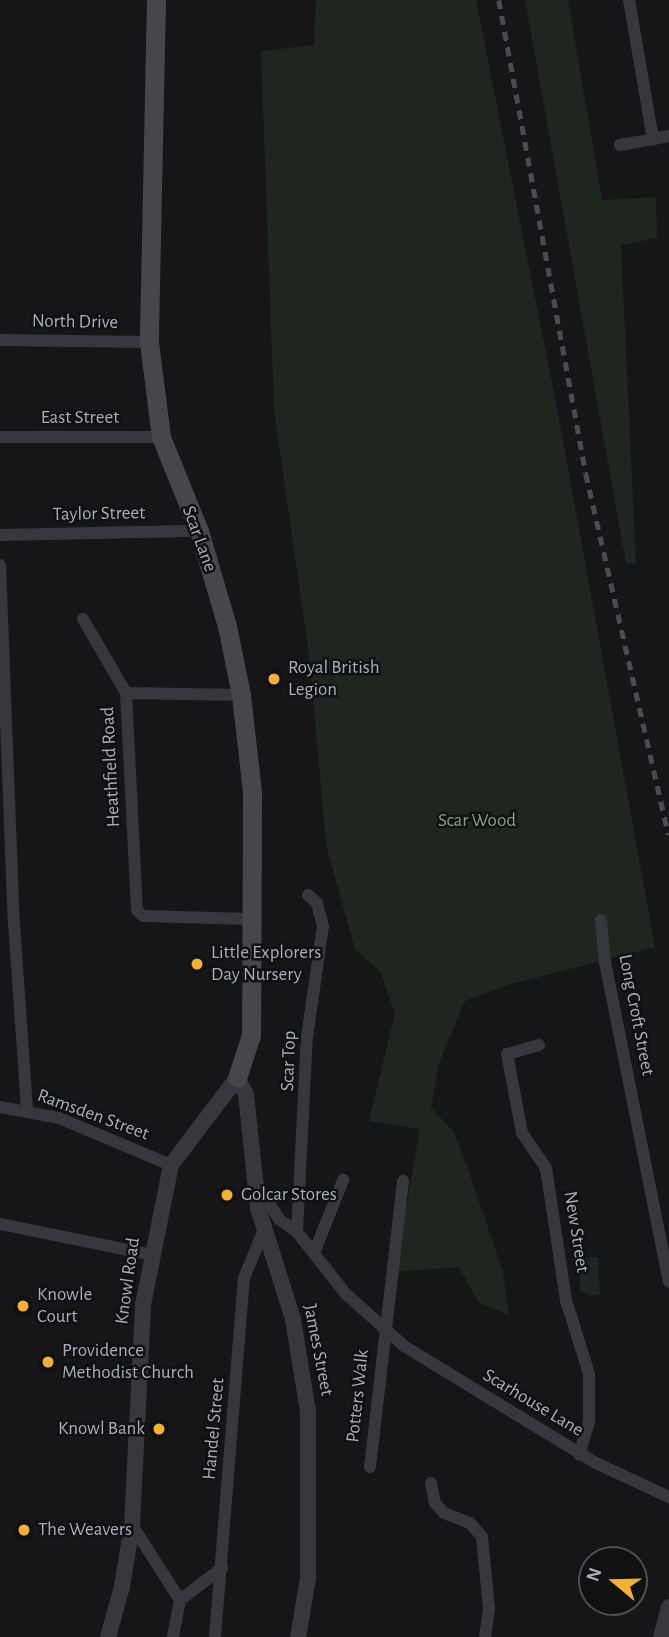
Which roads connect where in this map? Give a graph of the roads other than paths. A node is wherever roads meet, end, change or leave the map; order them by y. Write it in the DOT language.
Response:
graph roads {
  1 [pos="156,0"];
  2 [pos="629,0"];
  3 [pos="669,136"];
  4 [pos="653,138"];
  5 [pos="620,145"];
  6 [pos="0,340"];
  7 [pos="149,342"];
  8 [pos="0,437"];
  9 [pos="161,437"];
  10 [pos="200,531"];
  11 [pos="0,536"];
  12 [pos="0,565"];
  13 [pos="83,619"];
  14 [pos="127,694"];
  15 [pos="241,695"];
  16 [pos="308,895"];
  17 [pos="249,919"];
  18 [pos="601,919"];
  19 [pos="14,923"];
  20 [pos="0,924"];
  21 [pos="539,1045"];
  22 [pos="237,1078"];
  23 [pos="0,1107"];
  24 [pos="27,1110"];
  25 [pos="171,1165"];
  26 [pos="343,1180"];
  27 [pos="403,1181"];
  28 [pos="256,1182"];
  29 [pos="0,1224"];
  30 [pos="265,1227"];
  31 [pos="297,1233"];
  32 [pos="314,1253"];
  33 [pos="152,1255"];
  34 [pos="669,1282"];
  35 [pos="384,1329"];
  36 [pos="579,1454"];
  37 [pos="370,1467"];
  38 [pos="431,1483"];
  39 [pos="669,1497"];
  40 [pos="132,1525"];
  41 [pos="222,1568"];
  42 [pos="180,1600"];
  43 [pos="669,1606"];
  44 [pos="108,1637"];
  45 [pos="173,1637"];
  46 [pos="215,1637"];
  47 [pos="298,1637"];
  48 [pos="485,1637"];
  49 [pos="661,1637"];
  1 -- 7 [label="main road, Scar Lane"];
  2 -- 4 [label="street"];
  3 -- 4 [label="street"];
  4 -- 5 [label="street"];
  6 -- 7 [label="street, North Drive"];
  7 -- 9 [label="main road, Scar Lane"];
  8 -- 9 [label="street, East Street"];
  9 -- 10 [label="main road, Scar Lane"];
  10 -- 11 [label="street, Taylor Street"];
  10 -- 15 [label="main road, Scar Lane"];
  12 -- 19 [label="street"];
  13 -- 14 [label="street"];
  14 -- 15 [label="street, Heathfield Road"];
  14 -- 17 [label="street, Heathfield Road"];
  15 -- 17 [label="main road, Scar Lane"];
  16 -- 31 [label="street, Scar Top"];
  17 -- 22 [label="main road, Scar Lane"];
  18 -- 34 [label="street, Long Croft Street"];
  19 -- 20 [label="street"];
  19 -- 24 [label="street"];
  21 -- 36 [label="street, New Street"];
  22 -- 25 [label="street, Knowl Road"];
  22 -- 28 [label="street, James Street"];
  23 -- 24 [label="street, Ramsden Street"];
  24 -- 25 [label="street, Ramsden Street"];
  25 -- 33 [label="street, Knowl Road"];
  26 -- 32 [label="street"];
  27 -- 35 [label="street"];
  28 -- 30 [label="street, James Street"];
  28 -- 31 [label="street, Scarhouse Lane"];
  29 -- 33 [label="street"];
  30 -- 41 [label="street, Handel Street"];
  30 -- 47 [label="street, James Street"];
  31 -- 32 [label="street, Scarhouse Lane"];
  32 -- 35 [label="street, Scarhouse Lane"];
  33 -- 40 [label="street, Knowl Road"];
  35 -- 36 [label="street, Scarhouse Lane"];
  35 -- 37 [label="street, Potters Walk"];
  36 -- 39 [label="street, Scarhouse Lane"];
  38 -- 48 [label="street"];
  40 -- 42 [label="street"];
  40 -- 44 [label="street, Knowl Road"];
  41 -- 42 [label="street"];
  41 -- 46 [label="street, Handel Street"];
  42 -- 45 [label="street"];
  43 -- 49 [label="street"];
}
